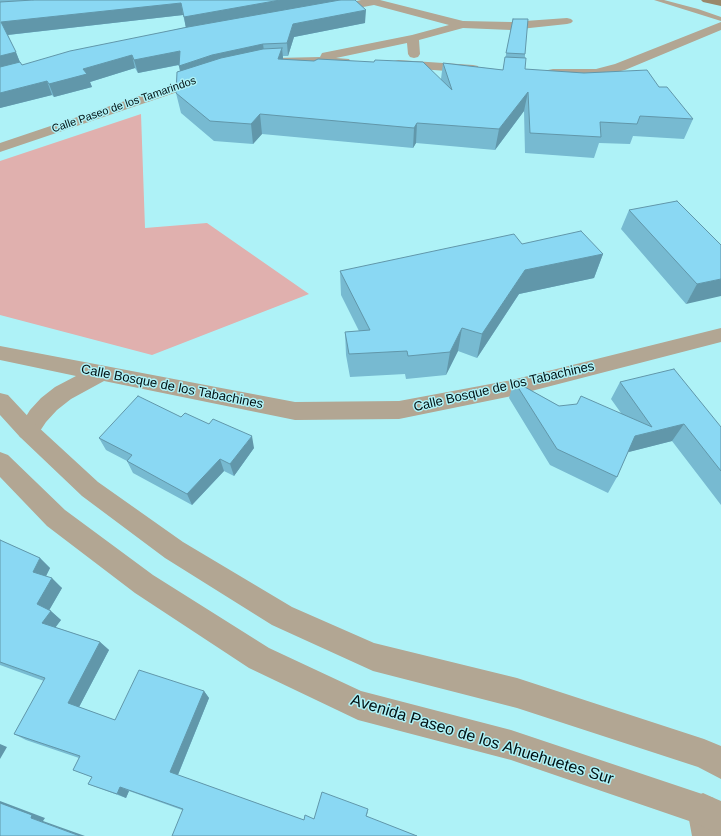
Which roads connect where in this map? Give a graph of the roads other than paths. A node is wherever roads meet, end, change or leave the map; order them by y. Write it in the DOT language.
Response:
graph roads {
  1 [pos="657,0"];
  2 [pos="707,0"];
  3 [pos="370,1"];
  4 [pos="721,3"];
  5 [pos="322,11"];
  6 [pos="719,20"];
  7 [pos="567,21"];
  8 [pos="463,25"];
  9 [pos="413,38"];
  10 [pos="308,60"];
  11 [pos="354,62"];
  12 [pos="265,63"];
  13 [pos="385,64"];
  14 [pos="415,65"];
  15 [pos="487,69"];
  16 [pos="220,73"];
  17 [pos="542,73"];
  18 [pos="0,148"];
  19 [pos="721,335"];
  20 [pos="0,353"];
  21 [pos="104,373"];
  22 [pos="0,401"];
  23 [pos="28,431"];
  24 [pos="0,462"];
  25 [pos="721,763"];
  26 [pos="711,821"];
  1 -- 6 [label="lane"];
  2 -- 4 [label="main road"];
  3 -- 5 [label="street"];
  3 -- 8 [label="street"];
  6 -- 17 [label="street"];
  7 -- 8 [label="street"];
  8 -- 9 [label="street"];
  9 -- 10 [label="street"];
  9 -- 14 [label="street"];
  10 -- 11 [label="street"];
  10 -- 12 [label="street"];
  13 -- 14 [label="street"];
  14 -- 15 [label="street"];
  16 -- 18 [label="street, Calle Paseo de los Tamarindos"];
  19 -- 21 [label="street, Calle Bosque de los Tabachines"];
  20 -- 21 [label="street, Calle Bosque de los Tabachines"];
  21 -- 23 [label="street"];
  22 -- 23 [label="street"];
  23 -- 25 [label="street"];
  24 -- 26 [label="street, Avenida Paseo de los Ahuehuetes Sur"];
}
